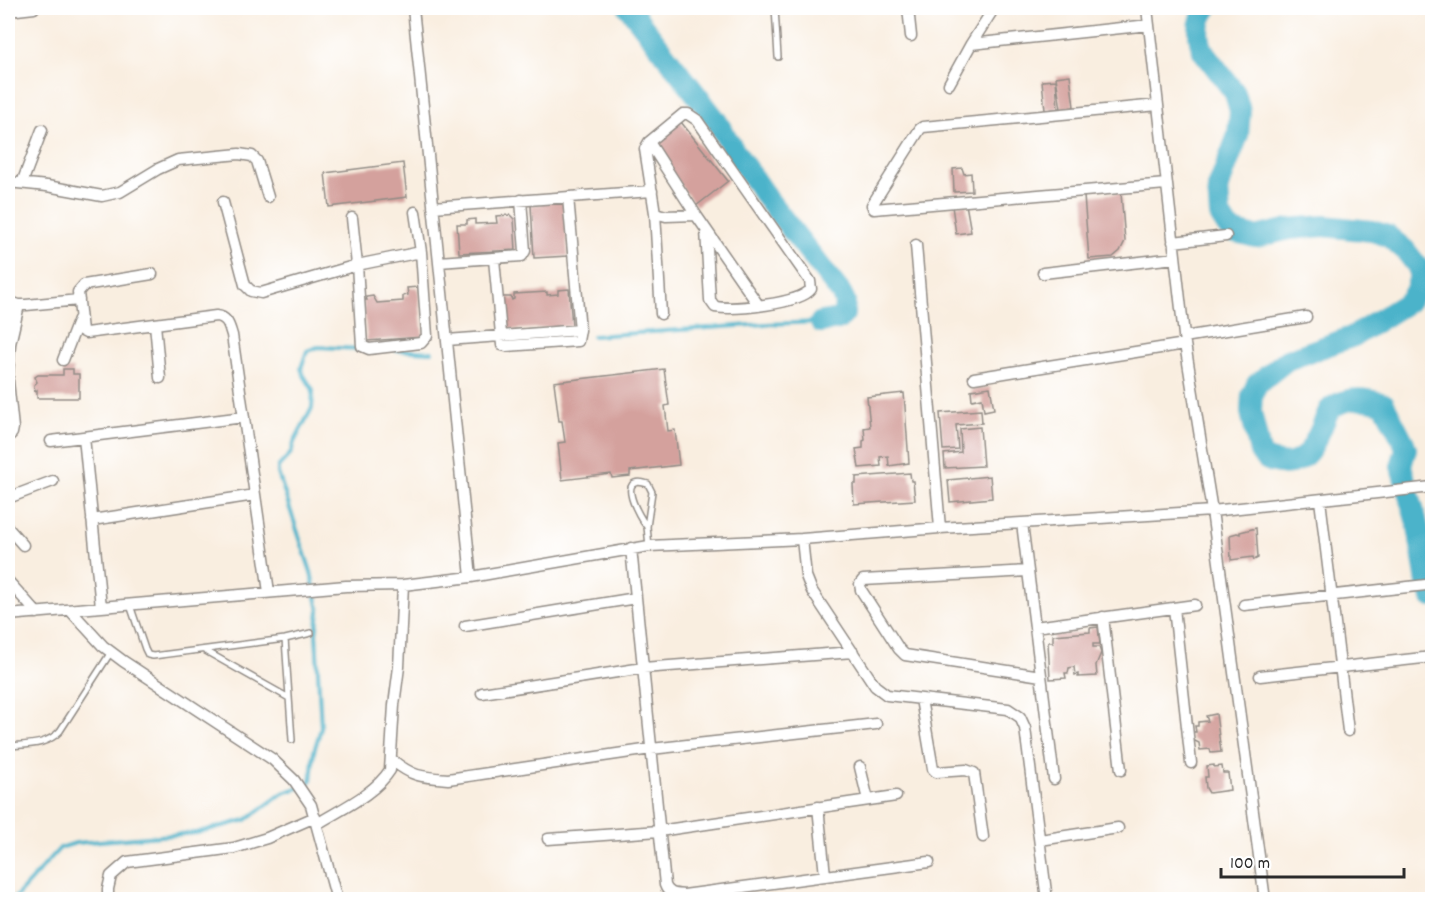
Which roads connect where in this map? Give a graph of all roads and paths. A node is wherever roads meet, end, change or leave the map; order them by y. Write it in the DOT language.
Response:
graph roads {
  1 [pos="34,8"];
  2 [pos="413,8"];
  3 [pos="775,8"];
  4 [pos="908,8"];
  5 [pos="994,8"];
  6 [pos="1147,8"];
  7 [pos="8,11"];
  8 [pos="1149,25"];
  9 [pos="911,36"];
  10 [pos="971,44"];
  11 [pos="778,57"];
  12 [pos="949,84"];
  13 [pos="1158,105"];
  14 [pos="42,130"];
  15 [pos="649,142"];
  16 [pos="8,182"];
  17 [pos="22,183"];
  18 [pos="1166,183"];
  19 [pos="652,191"];
  20 [pos="268,197"];
  21 [pos="568,197"];
  22 [pos="521,200"];
  23 [pos="224,202"];
  24 [pos="433,207"];
  25 [pos="415,212"];
  26 [pos="655,213"];
  27 [pos="696,215"];
  28 [pos="352,218"];
  29 [pos="706,230"];
  30 [pos="1226,236"];
  31 [pos="1173,242"];
  32 [pos="916,245"];
  33 [pos="421,252"];
  34 [pos="1175,258"];
  35 [pos="494,259"];
  36 [pos="439,262"];
  37 [pos="357,265"];
  38 [pos="1043,273"];
  39 [pos="152,274"];
  40 [pos="440,276"];
  41 [pos="422,278"];
  42 [pos="79,300"];
  43 [pos="8,301"];
  44 [pos="19,305"];
  45 [pos="759,306"];
  46 [pos="661,314"];
  47 [pos="80,316"];
  48 [pos="1306,317"];
  49 [pos="155,324"];
  50 [pos="500,335"];
  51 [pos="447,340"];
  52 [pos="1185,340"];
  53 [pos="63,360"];
  54 [pos="8,376"];
  55 [pos="160,378"];
  56 [pos="974,378"];
  57 [pos="8,381"];
  58 [pos="244,417"];
  59 [pos="8,437"];
  60 [pos="84,437"];
  61 [pos="51,441"];
  62 [pos="53,481"];
  63 [pos="1428,487"];
  64 [pos="255,495"];
  65 [pos="8,498"];
  66 [pos="1320,500"];
  67 [pos="1212,511"];
  68 [pos="92,520"];
  69 [pos="1022,523"];
  70 [pos="646,527"];
  71 [pos="8,528"];
  72 [pos="940,528"];
  73 [pos="802,539"];
  74 [pos="23,545"];
  75 [pos="649,546"];
  76 [pos="631,548"];
  77 [pos="1028,571"];
  78 [pos="471,577"];
  79 [pos="8,581"];
  80 [pos="403,585"];
  81 [pos="1425,585"];
  82 [pos="269,592"];
  83 [pos="1332,595"];
  84 [pos="636,598"];
  85 [pos="130,605"];
  86 [pos="1195,605"];
  87 [pos="1244,605"];
  88 [pos="100,607"];
  89 [pos="1174,608"];
  90 [pos="70,610"];
  91 [pos="37,613"];
  92 [pos="8,615"];
  93 [pos="1103,617"];
  94 [pos="465,626"];
  95 [pos="1035,627"];
  96 [pos="311,633"];
  97 [pos="285,639"];
  98 [pos="202,650"];
  99 [pos="111,652"];
  100 [pos="854,652"];
  101 [pos="1432,657"];
  102 [pos="643,668"];
  103 [pos="1340,668"];
  104 [pos="1041,676"];
  105 [pos="1260,676"];
  106 [pos="482,693"];
  107 [pos="289,698"];
  108 [pos="921,699"];
  109 [pos="876,724"];
  110 [pos="1348,731"];
  111 [pos="292,740"];
  112 [pos="8,746"];
  113 [pos="651,748"];
  114 [pos="392,760"];
  115 [pos="1191,763"];
  116 [pos="860,767"];
  117 [pos="1121,770"];
  118 [pos="1054,779"];
  119 [pos="896,795"];
  120 [pos="867,800"];
  121 [pos="818,807"];
  122 [pos="316,821"];
  123 [pos="1118,828"];
  124 [pos="660,831"];
  125 [pos="983,837"];
  126 [pos="548,840"];
  127 [pos="1040,840"];
  128 [pos="929,862"];
  129 [pos="825,875"];
  130 [pos="731,888"];
  131 [pos="108,900"];
  132 [pos="337,900"];
  133 [pos="729,900"];
  134 [pos="1047,900"];
  135 [pos="1265,900"];
  1 -- 7 [label="street"];
  2 -- 24 [label="street"];
  3 -- 11 [label="lane"];
  4 -- 9 [label="street"];
  5 -- 10 [label="street"];
  6 -- 8 [label="street"];
  8 -- 10 [label="street"];
  8 -- 13 [label="street"];
  10 -- 12 [label="street"];
  13 -- 18 [label="street"];
  13 -- 18 [label="street"];
  14 -- 17 [label="street"];
  15 -- 19 [label="street"];
  15 -- 27 [label="street"];
  15 -- 45 [label="street"];
  16 -- 17 [label="street"];
  17 -- 20 [label="street"];
  18 -- 31 [label="street"];
  19 -- 21 [label="street"];
  19 -- 26 [label="street"];
  21 -- 22 [label="street"];
  21 -- 50 [label="street"];
  22 -- 24 [label="street"];
  22 -- 35 [label="street"];
  23 -- 37 [label="street"];
  24 -- 36 [label="street"];
  25 -- 33 [label="street"];
  26 -- 27 [label="street"];
  26 -- 46 [label="street"];
  27 -- 29 [label="street"];
  28 -- 37 [label="street"];
  29 -- 45 [label="street"];
  29 -- 45 [label="street"];
  30 -- 31 [label="street"];
  31 -- 34 [label="street"];
  32 -- 72 [label="street"];
  33 -- 37 [label="street"];
  33 -- 41 [label="street"];
  34 -- 38 [label="street"];
  34 -- 52 [label="street"];
  35 -- 36 [label="street"];
  35 -- 50 [label="street"];
  36 -- 40 [label="street"];
  37 -- 41 [label="street"];
  39 -- 42 [label="street"];
  40 -- 41 [label="street"];
  40 -- 51 [label="street"];
  42 -- 44 [label="street"];
  42 -- 47 [label="street"];
  43 -- 44 [label="street"];
  44 -- 54 [label="street"];
  47 -- 49 [label="street"];
  47 -- 53 [label="street"];
  48 -- 52 [label="street"];
  49 -- 55 [label="street"];
  49 -- 58 [label="street"];
  50 -- 51 [label="street"];
  51 -- 78 [label="street"];
  52 -- 56 [label="street"];
  52 -- 67 [label="street"];
  57 -- 59 [label="street"];
  58 -- 60 [label="street"];
  58 -- 64 [label="street"];
  60 -- 61 [label="street"];
  60 -- 68 [label="street"];
  62 -- 65 [label="street"];
  63 -- 66 [label="street"];
  64 -- 68 [label="street"];
  64 -- 82 [label="street"];
  66 -- 67 [label="street"];
  66 -- 83 [label="street"];
  67 -- 69 [label="street"];
  67 -- 135 [label="street"];
  68 -- 88 [label="street"];
  69 -- 72 [label="street"];
  69 -- 77 [label="street"];
  70 -- 70 [label="lane"];
  70 -- 75 [label="lane"];
  71 -- 74 [label="street"];
  72 -- 73 [label="street"];
  73 -- 75 [label="street"];
  73 -- 100 [label="street"];
  75 -- 76 [label="street"];
  76 -- 78 [label="street"];
  76 -- 84 [label="street"];
  77 -- 95 [label="street"];
  77 -- 104 [label="street"];
  78 -- 80 [label="street"];
  79 -- 91 [label="street"];
  80 -- 82 [label="street"];
  80 -- 114 [label="street"];
  81 -- 83 [label="street"];
  82 -- 85 [label="street"];
  83 -- 87 [label="street"];
  83 -- 103 [label="street"];
  84 -- 94 [label="street"];
  84 -- 102 [label="street"];
  85 -- 88 [label="street"];
  85 -- 98 [label="lane"];
  86 -- 89 [label="street"];
  88 -- 90 [label="street"];
  89 -- 93 [label="street"];
  89 -- 115 [label="street"];
  90 -- 91 [label="street"];
  90 -- 99 [label="street"];
  91 -- 92 [label="street"];
  93 -- 95 [label="street"];
  93 -- 117 [label="street"];
  95 -- 104 [label="street"];
  96 -- 97 [label="lane"];
  97 -- 98 [label="lane"];
  97 -- 107 [label="lane"];
  98 -- 107 [label="lane"];
  99 -- 112 [label="lane"];
  99 -- 122 [label="street"];
  100 -- 102 [label="street"];
  100 -- 108 [label="street"];
  101 -- 103 [label="street"];
  102 -- 106 [label="street"];
  102 -- 113 [label="street"];
  103 -- 105 [label="street"];
  103 -- 110 [label="street"];
  104 -- 118 [label="street"];
  107 -- 111 [label="lane"];
  108 -- 125 [label="street"];
  108 -- 127 [label="street"];
  109 -- 113 [label="street"];
  113 -- 114 [label="street"];
  113 -- 124 [label="street"];
  114 -- 122 [label="street"];
  116 -- 120 [label="street"];
  119 -- 120 [label="street"];
  120 -- 121 [label="street"];
  121 -- 124 [label="street"];
  121 -- 129 [label="street"];
  122 -- 131 [label="street"];
  122 -- 132 [label="street"];
  123 -- 127 [label="street"];
  124 -- 126 [label="street"];
  124 -- 130 [label="street"];
  127 -- 134 [label="street"];
  128 -- 129 [label="street"];
  129 -- 130 [label="street"];
  130 -- 133 [label="street"];
}
